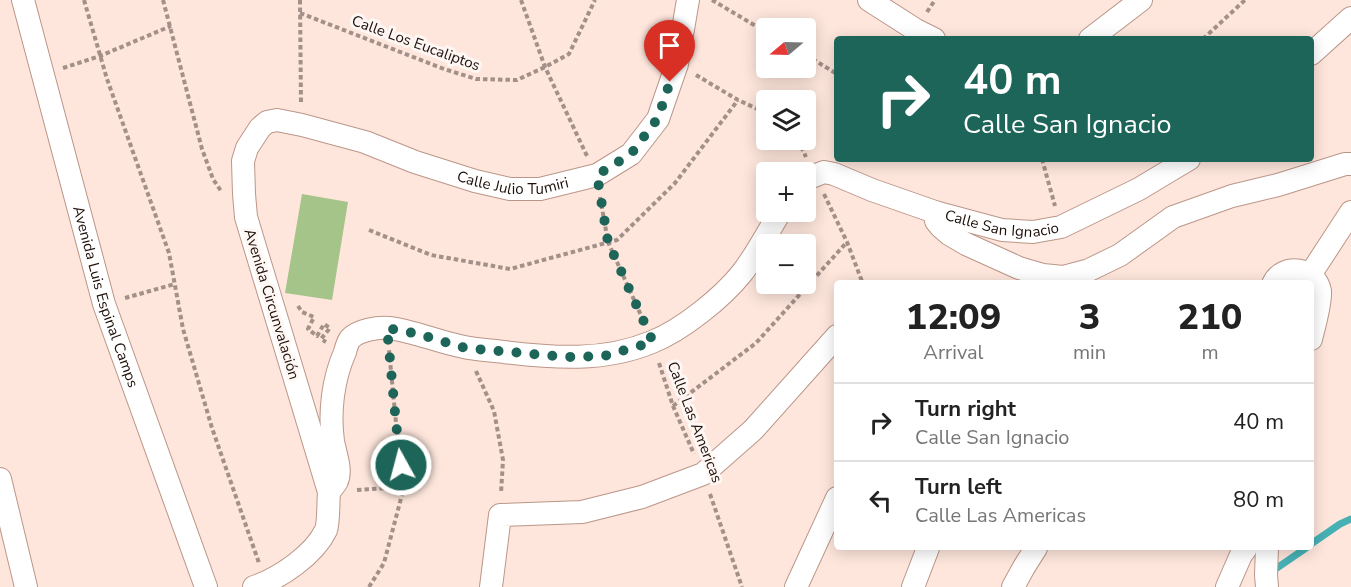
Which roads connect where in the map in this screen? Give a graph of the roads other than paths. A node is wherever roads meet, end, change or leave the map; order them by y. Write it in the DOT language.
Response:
graph roads {
  1 [pos="23,0"];
  2 [pos="688,0"];
  3 [pos="869,0"];
  4 [pos="1141,0"];
  5 [pos="1351,18"];
  6 [pos="928,36"];
  7 [pos="1094,36"];
  8 [pos="1314,51"];
  9 [pos="1185,162"];
  10 [pos="1351,164"];
  11 [pos="816,175"];
  12 [pos="935,212"];
  13 [pos="1351,212"];
  14 [pos="246,217"];
  15 [pos="774,222"];
  16 [pos="1310,275"];
  17 [pos="1275,280"];
  18 [pos="1314,280"];
  19 [pos="1314,280"];
  20 [pos="1314,324"];
  21 [pos="834,339"];
  22 [pos="0,479"];
  23 [pos="329,492"];
  24 [pos="834,505"];
  25 [pos="927,550"];
  26 [pos="1035,550"];
  27 [pos="1245,550"];
  28 [pos="1267,550"];
  29 [pos="260,585"];
  30 [pos="26,587"];
  31 [pos="206,587"];
  32 [pos="491,587"];
  33 [pos="796,587"];
  34 [pos="913,587"];
  35 [pos="1013,587"];
  36 [pos="1227,587"];
  37 [pos="1267,587"];
  1 -- 31 [label="street, Avenida Luis Espinal Camps"];
  2 -- 14 [label="street, Calle Julio Tumiri"];
  3 -- 6 [label="street"];
  4 -- 7 [label="street"];
  5 -- 8 [label="street"];
  9 -- 12 [label="street, Calle San Ignacio"];
  10 -- 12 [label="street"];
  11 -- 12 [label="street, Calle San Ignacio"];
  13 -- 16 [label="street"];
  14 -- 23 [label="street, Avenida Circunvalación"];
  15 -- 23 [label="street"];
  16 -- 17 [label="street"];
  16 -- 19 [label="street"];
  18 -- 20 [label="street"];
  21 -- 32 [label="street"];
  22 -- 30 [label="street"];
  23 -- 29 [label="street, Avenida Circunvalación"];
  24 -- 33 [label="street"];
  25 -- 34 [label="street"];
  26 -- 35 [label="street"];
  27 -- 36 [label="street"];
  28 -- 37 [label="street"];
}
